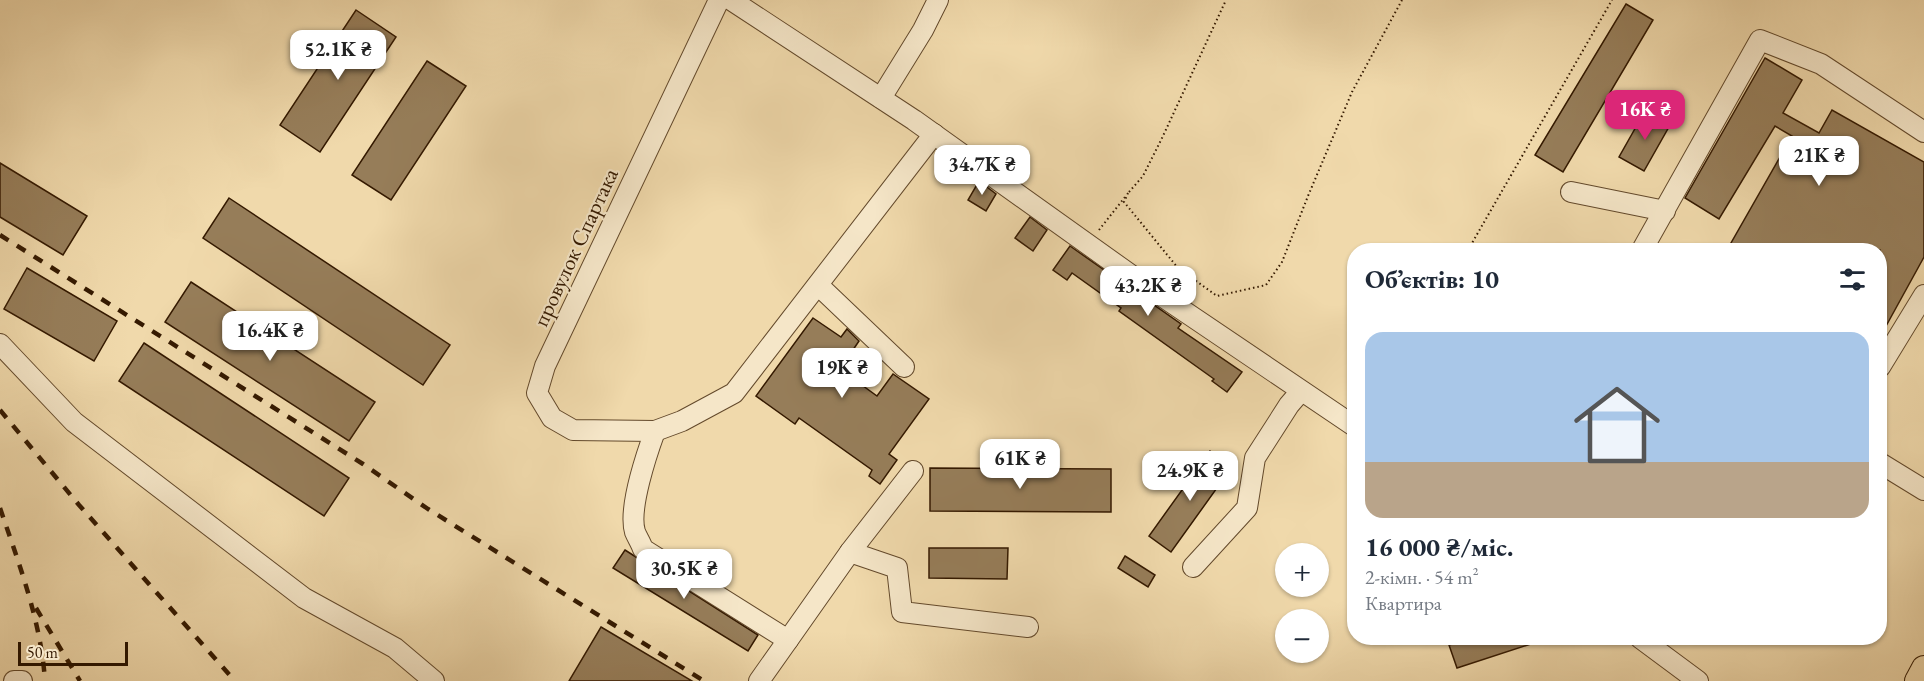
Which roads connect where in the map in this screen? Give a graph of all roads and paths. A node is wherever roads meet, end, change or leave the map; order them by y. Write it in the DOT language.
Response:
graph roads {
  1 [pos="719,0"];
  2 [pos="731,0"];
  3 [pos="938,0"];
  4 [pos="1226,0"];
  5 [pos="1402,0"];
  6 [pos="1612,0"];
  7 [pos="881,98"];
  8 [pos="1924,132"];
  9 [pos="934,134"];
  10 [pos="1571,192"];
  11 [pos="1128,193"];
  12 [pos="1665,210"];
  13 [pos="1472,243"];
  14 [pos="1646,243"];
  15 [pos="1092,248"];
  16 [pos="818,285"];
  17 [pos="1924,295"];
  18 [pos="0,344"];
  19 [pos="1887,356"];
  20 [pos="904,367"];
  21 [pos="1301,391"];
  22 [pos="1347,421"];
  23 [pos="655,431"];
  24 [pos="1887,467"];
  25 [pos="913,471"];
  26 [pos="1924,490"];
  27 [pos="850,552"];
  28 [pos="1193,567"];
  29 [pos="1028,627"];
  30 [pos="788,640"];
  31 [pos="1649,645"];
  32 [pos="1924,668"];
  33 [pos="14,681"];
  34 [pos="22,681"];
  35 [pos="434,681"];
  36 [pos="759,681"];
  37 [pos="1698,681"];
  38 [pos="1917,681"];
  1 -- 23 [label="street, провулок Спартака"];
  2 -- 7 [label="street"];
  3 -- 7 [label="street"];
  4 -- 11 [label="path"];
  5 -- 11 [label="path"];
  6 -- 13 [label="path"];
  7 -- 9 [label="street"];
  8 -- 12 [label="street"];
  9 -- 15 [label="street"];
  9 -- 16 [label="street"];
  10 -- 12 [label="street"];
  11 -- 15 [label="path"];
  12 -- 14 [label="street"];
  15 -- 21 [label="street"];
  16 -- 20 [label="street"];
  16 -- 23 [label="street"];
  17 -- 19 [label="street"];
  18 -- 35 [label="street"];
  21 -- 22 [label="street"];
  21 -- 28 [label="street"];
  23 -- 30 [label="street"];
  24 -- 26 [label="street"];
  25 -- 27 [label="street"];
  27 -- 29 [label="street"];
  27 -- 30 [label="street"];
  30 -- 36 [label="street"];
  31 -- 37 [label="street"];
  32 -- 38 [label="main road"];
  33 -- 34 [label="street"];
}
